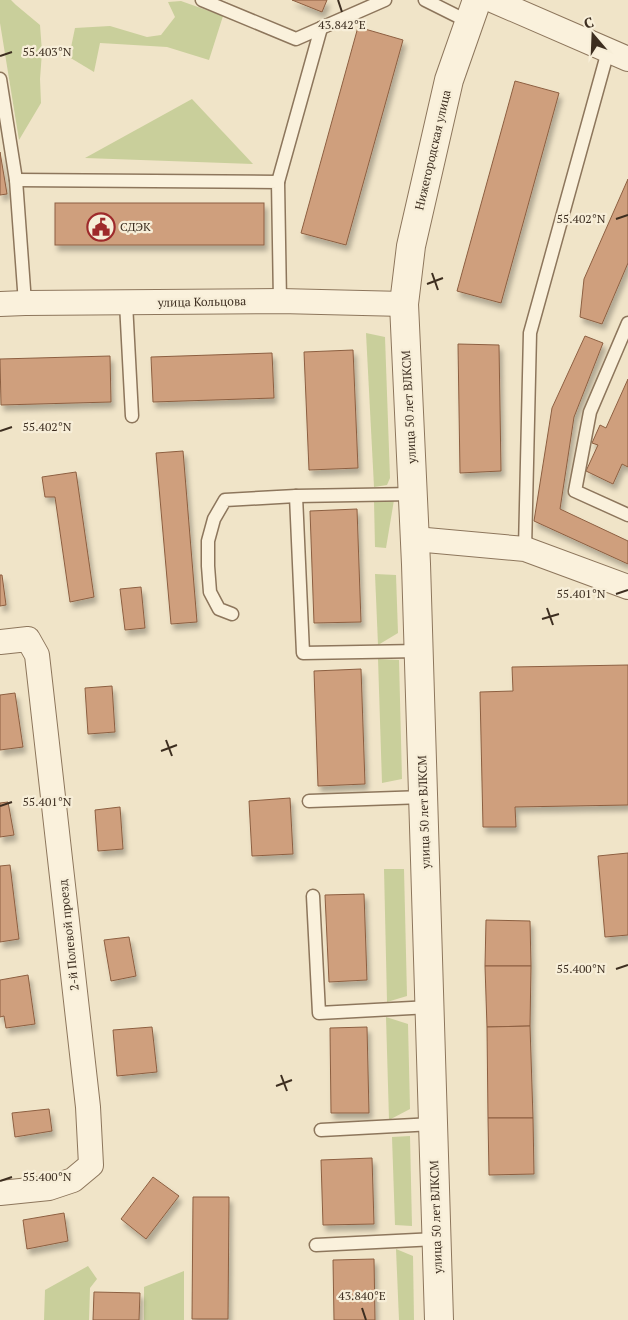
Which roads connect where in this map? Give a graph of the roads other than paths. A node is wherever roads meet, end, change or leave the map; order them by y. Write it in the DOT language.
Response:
graph roads {
  1 [pos="202,0"];
  2 [pos="386,0"];
  3 [pos="425,0"];
  4 [pos="492,0"];
  5 [pos="473,11"];
  6 [pos="321,28"];
  7 [pos="618,55"];
  8 [pos="0,80"];
  9 [pos="16,180"];
  10 [pos="278,182"];
  11 [pos="280,301"];
  12 [pos="25,302"];
  13 [pos="126,303"];
  14 [pos="0,304"];
  15 [pos="404,304"];
  16 [pos="628,323"];
  17 [pos="132,416"];
  18 [pos="413,494"];
  19 [pos="296,496"];
  20 [pos="628,515"];
  21 [pos="415,539"];
  22 [pos="525,549"];
  23 [pos="628,587"];
  24 [pos="232,614"];
  25 [pos="0,642"];
  26 [pos="419,650"];
  27 [pos="424,797"];
  28 [pos="309,801"];
  29 [pos="313,896"];
  30 [pos="430,1007"];
  31 [pos="433,1124"];
  32 [pos="321,1130"];
  33 [pos="0,1193"];
  34 [pos="436,1239"];
  35 [pos="316,1245"];
  36 [pos="439,1320"];
  1 -- 6 [label="lane"];
  2 -- 6 [label="lane"];
  3 -- 5 [label="lane"];
  4 -- 7 [label="street"];
  5 -- 15 [label="street, Нижегородская улица"];
  6 -- 10 [label="lane"];
  7 -- 22 [label="lane"];
  8 -- 9 [label="lane"];
  9 -- 10 [label="lane"];
  9 -- 12 [label="lane"];
  10 -- 11 [label="lane"];
  11 -- 13 [label="street, улица Кольцова"];
  11 -- 15 [label="street, улица Кольцова"];
  12 -- 13 [label="street, улица Кольцова"];
  12 -- 14 [label="street, улица Кольцова"];
  13 -- 17 [label="lane"];
  15 -- 18 [label="street, улица 50 лет ВЛКСМ"];
  16 -- 20 [label="lane"];
  18 -- 19 [label="lane"];
  18 -- 21 [label="street, улица 50 лет ВЛКСМ"];
  19 -- 24 [label="lane"];
  19 -- 26 [label="lane"];
  21 -- 22 [label="street"];
  21 -- 26 [label="street, улица 50 лет ВЛКСМ"];
  22 -- 23 [label="street"];
  25 -- 33 [label="street, 2-й Полевой проезд"];
  26 -- 27 [label="street, улица 50 лет ВЛКСМ"];
  27 -- 28 [label="lane"];
  27 -- 30 [label="street, улица 50 лет ВЛКСМ"];
  29 -- 30 [label="lane"];
  30 -- 31 [label="street, улица 50 лет ВЛКСМ"];
  31 -- 32 [label="lane"];
  31 -- 34 [label="street, улица 50 лет ВЛКСМ"];
  34 -- 35 [label="lane"];
  34 -- 36 [label="street, улица 50 лет ВЛКСМ"];
}
